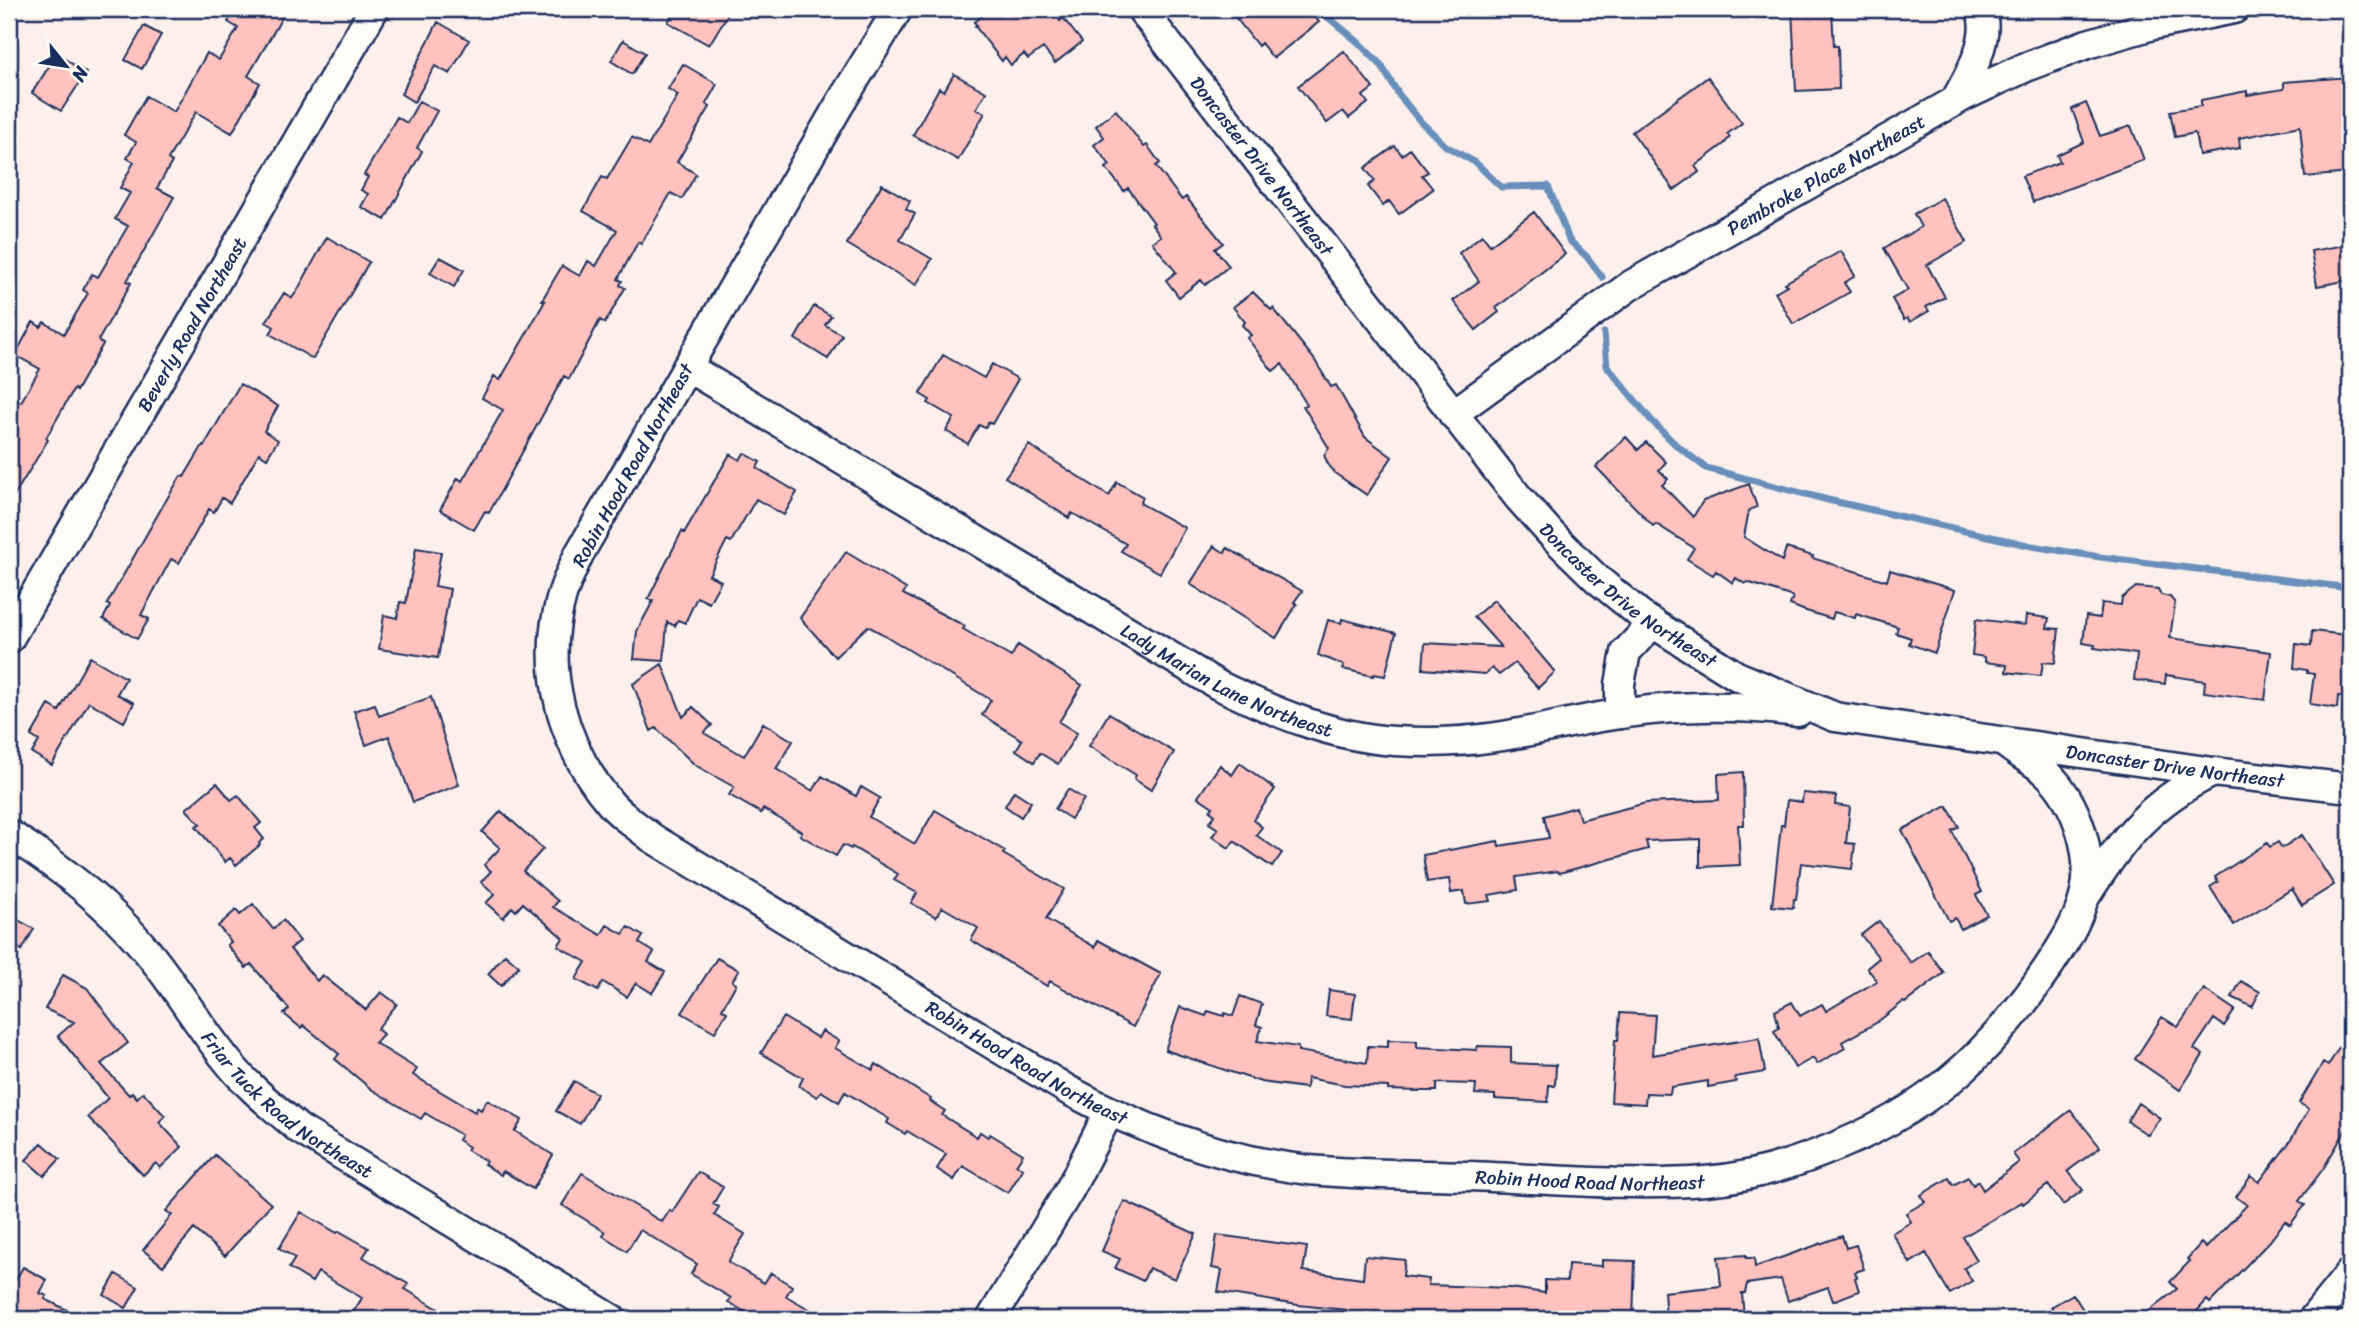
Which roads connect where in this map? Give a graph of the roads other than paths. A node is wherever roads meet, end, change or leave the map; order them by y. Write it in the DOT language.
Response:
graph roads {
  1 [pos="374,9"];
  2 [pos="898,9"];
  3 [pos="1141,9"];
  4 [pos="1980,9"];
  5 [pos="2234,9"];
  6 [pos="1955,101"];
  7 [pos="687,367"];
  8 [pos="1453,414"];
  9 [pos="1653,623"];
  10 [pos="9,639"];
  11 [pos="1620,714"];
  12 [pos="1835,717"];
  13 [pos="2004,742"];
  14 [pos="2213,772"];
  15 [pos="2350,788"];
  16 [pos="9,834"];
  17 [pos="2085,897"];
  18 [pos="1109,1112"];
  19 [pos="2350,1273"];
  20 [pos="612,1319"];
  21 [pos="991,1319"];
  22 [pos="2312,1319"];
  1 -- 10 [label="street, Beverly Road Northeast"];
  2 -- 7 [label="street, Robin Hood Road Northeast"];
  3 -- 8 [label="street, Doncaster Drive Northeast"];
  4 -- 6 [label="street"];
  5 -- 6 [label="street, Pembroke Place Northeast"];
  6 -- 8 [label="street, Pembroke Place Northeast"];
  7 -- 11 [label="street, Lady Marian Lane Northeast"];
  7 -- 18 [label="street, Robin Hood Road Northeast"];
  8 -- 9 [label="street, Doncaster Drive Northeast"];
  9 -- 11 [label="street"];
  9 -- 12 [label="street, Doncaster Drive Northeast"];
  11 -- 12 [label="street, Lady Marian Lane Northeast"];
  12 -- 13 [label="street, Doncaster Drive Northeast"];
  13 -- 14 [label="street, Doncaster Drive Northeast"];
  13 -- 17 [label="street, Robin Hood Road Northeast"];
  14 -- 15 [label="street, Doncaster Drive Northeast"];
  14 -- 17 [label="street"];
  16 -- 20 [label="street, Friar Tuck Road Northeast"];
  17 -- 18 [label="street, Robin Hood Road Northeast"];
  18 -- 21 [label="street"];
  19 -- 22 [label="street"];
}
